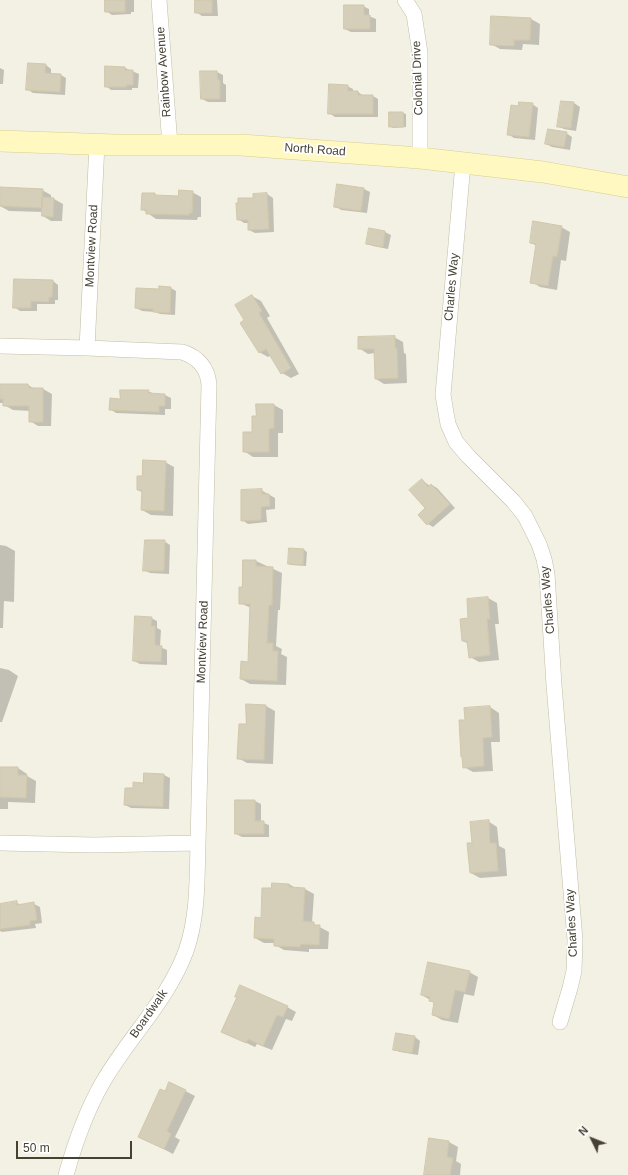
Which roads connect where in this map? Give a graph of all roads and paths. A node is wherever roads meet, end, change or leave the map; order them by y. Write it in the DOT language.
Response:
graph roads {
  1 [pos="159,0"];
  2 [pos="405,0"];
  3 [pos="0,141"];
  4 [pos="97,144"];
  5 [pos="170,145"];
  6 [pos="420,158"];
  7 [pos="463,163"];
  8 [pos="628,187"];
  9 [pos="0,346"];
  10 [pos="86,348"];
  11 [pos="0,843"];
  12 [pos="198,843"];
  13 [pos="560,1022"];
  14 [pos="66,1175"];
  1 -- 5 [label="street, Rainbow Avenue"];
  2 -- 6 [label="street, Colonial Drive"];
  3 -- 4 [label="main road, North Road"];
  4 -- 5 [label="main road, North Road"];
  4 -- 10 [label="street, Montview Road"];
  5 -- 6 [label="main road, North Road"];
  6 -- 7 [label="main road, North Road"];
  7 -- 8 [label="main road, North Road"];
  7 -- 13 [label="street, Charles Way"];
  9 -- 10 [label="street, Montview Road"];
  10 -- 12 [label="street, Montview Road"];
  11 -- 12 [label="street"];
  12 -- 14 [label="street, Boardwalk"];
}
